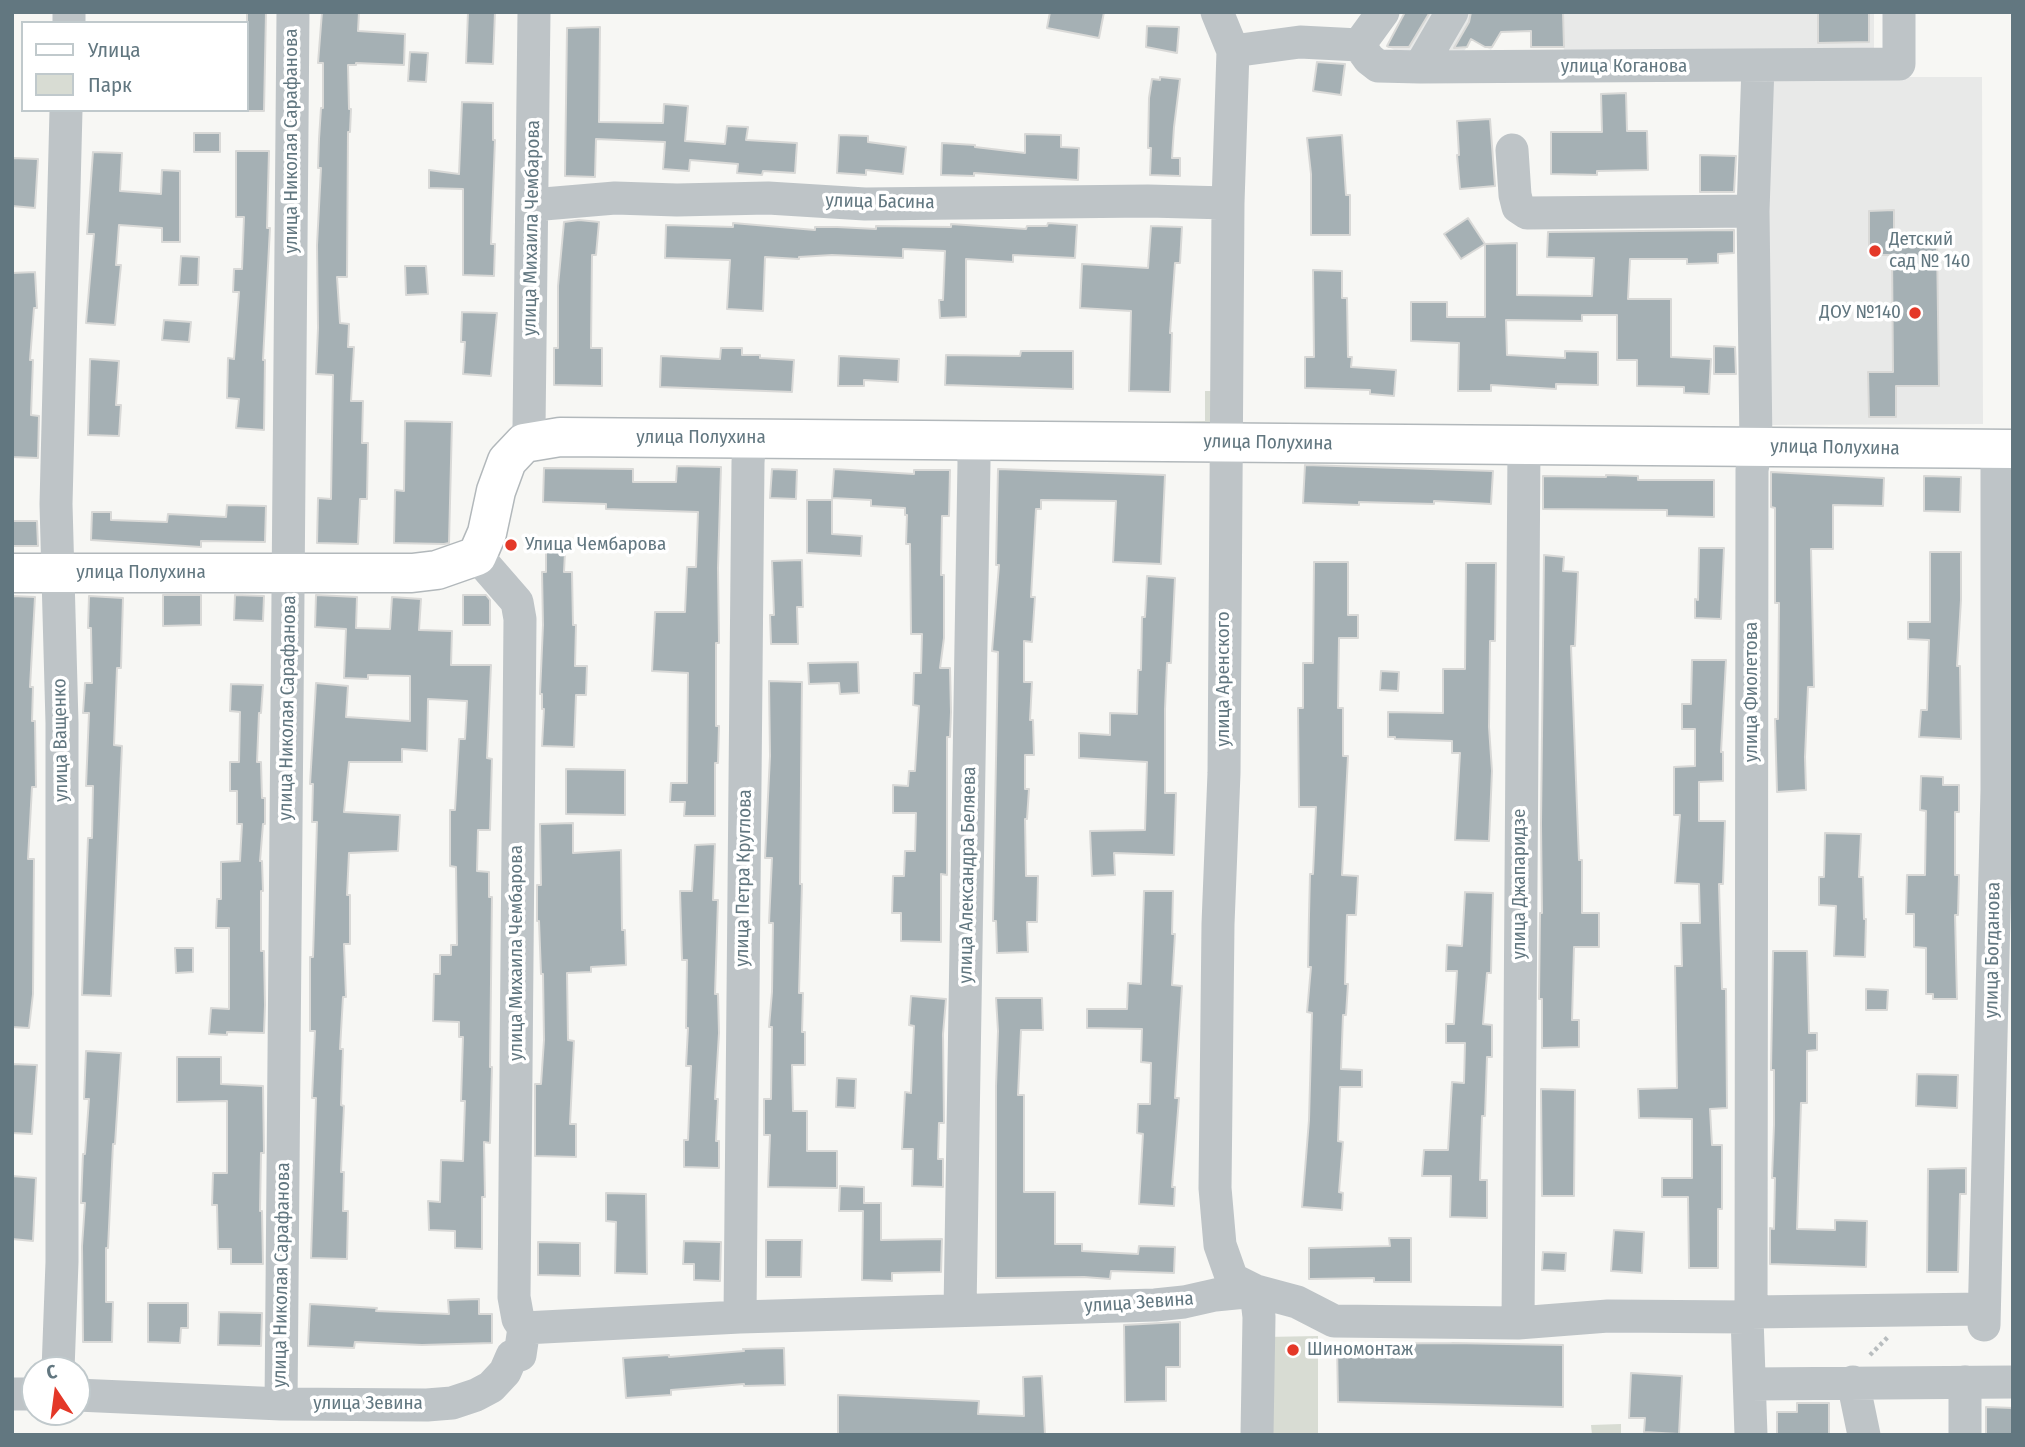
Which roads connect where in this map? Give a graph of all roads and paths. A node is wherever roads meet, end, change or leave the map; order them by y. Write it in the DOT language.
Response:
graph roads {
  1 [pos="293,12"];
  2 [pos="534,12"];
  3 [pos="1217,12"];
  4 [pos="1383,12"];
  5 [pos="1452,12"];
  6 [pos="1899,12"];
  7 [pos="1359,45"];
  8 [pos="1233,51"];
  9 [pos="1758,66"];
  10 [pos="1420,67"];
  11 [pos="66,112"];
  12 [pos="1512,150"];
  13 [pos="1228,204"];
  14 [pos="532,205"];
  15 [pos="1754,211"];
  16 [pos="750,439"];
  17 [pos="972,441"];
  18 [pos="524,443"];
  19 [pos="1227,443"];
  20 [pos="1524,445"];
  21 [pos="1756,447"];
  22 [pos="2005,449"];
  23 [pos="477,556"];
  24 [pos="289,572"];
  25 [pos="12,573"];
  26 [pos="58,573"];
  27 [pos="1255,1291"];
  28 [pos="960,1310"];
  29 [pos="1749,1314"];
  30 [pos="740,1317"];
  31 [pos="1984,1317"];
  32 [pos="1518,1323"];
  33 [pos="518,1342"];
  34 [pos="59,1356"];
  35 [pos="1853,1382"];
  36 [pos="1965,1382"];
  37 [pos="2013,1382"];
  38 [pos="1751,1384"];
  39 [pos="91,1396"];
  40 [pos="281,1404"];
  41 [pos="1257,1435"];
  42 [pos="1751,1435"];
  43 [pos="1864,1435"];
  44 [pos="1965,1435"];
  1 -- 24 [label="street, улица Николая Сарафанова"];
  2 -- 14 [label="street, улица Михаила Чембарова"];
  3 -- 8 [label="street"];
  4 -- 7 [label="street"];
  5 -- 10 [label="street"];
  6 -- 9 [label="street, улица Коганова"];
  7 -- 8 [label="street"];
  7 -- 10 [label="street, улица Коганова"];
  8 -- 13 [label="street, улица Аренского"];
  9 -- 10 [label="street, улица Коганова"];
  9 -- 15 [label="street, улица Фиолетова"];
  11 -- 26 [label="street, улица Ващенко"];
  12 -- 15 [label="street"];
  13 -- 14 [label="street, улица Басина"];
  13 -- 19 [label="street, улица Аренского"];
  14 -- 18 [label="street, улица Михаила Чембарова"];
  15 -- 21 [label="street, улица Фиолетова"];
  16 -- 17 [label="main road, улица Полухина"];
  16 -- 18 [label="main road, улица Полухина"];
  16 -- 30 [label="street, улица Петра Круглова"];
  17 -- 19 [label="main road, улица Полухина"];
  17 -- 28 [label="street, улица Александра Беляева"];
  18 -- 23 [label="main road"];
  19 -- 20 [label="main road, улица Полухина"];
  19 -- 27 [label="street, улица Аренского"];
  20 -- 21 [label="main road, улица Полухина"];
  20 -- 32 [label="street, улица Джапаридзе"];
  21 -- 22 [label="main road, улица Полухина"];
  21 -- 29 [label="street, улица Фиолетова"];
  22 -- 31 [label="street, улица Богданова"];
  23 -- 24 [label="main road, улица Полухина"];
  23 -- 33 [label="street, улица Михаила Чембарова"];
  24 -- 26 [label="main road, улица Полухина"];
  24 -- 40 [label="street, улица Николая Сарафанова"];
  25 -- 26 [label="main road, улица Полухина"];
  26 -- 34 [label="street, улица Ващенко"];
  27 -- 28 [label="street, улица Зевина"];
  27 -- 32 [label="street, улица Зевина"];
  27 -- 41 [label="street"];
  28 -- 30 [label="street, улица Зевина"];
  29 -- 31 [label="street, улица Зевина"];
  29 -- 32 [label="street, улица Зевина"];
  29 -- 38 [label="street, улица Фиолетова"];
  30 -- 33 [label="street, улица Зевина"];
  33 -- 40 [label="street, улица Зевина"];
  35 -- 36 [label="street"];
  35 -- 38 [label="street"];
  35 -- 43 [label="street"];
  36 -- 37 [label="street"];
  36 -- 44 [label="street"];
  38 -- 42 [label="street, улица Фиолетова"];
  39 -- 40 [label="street, улица Зевина"];
}
